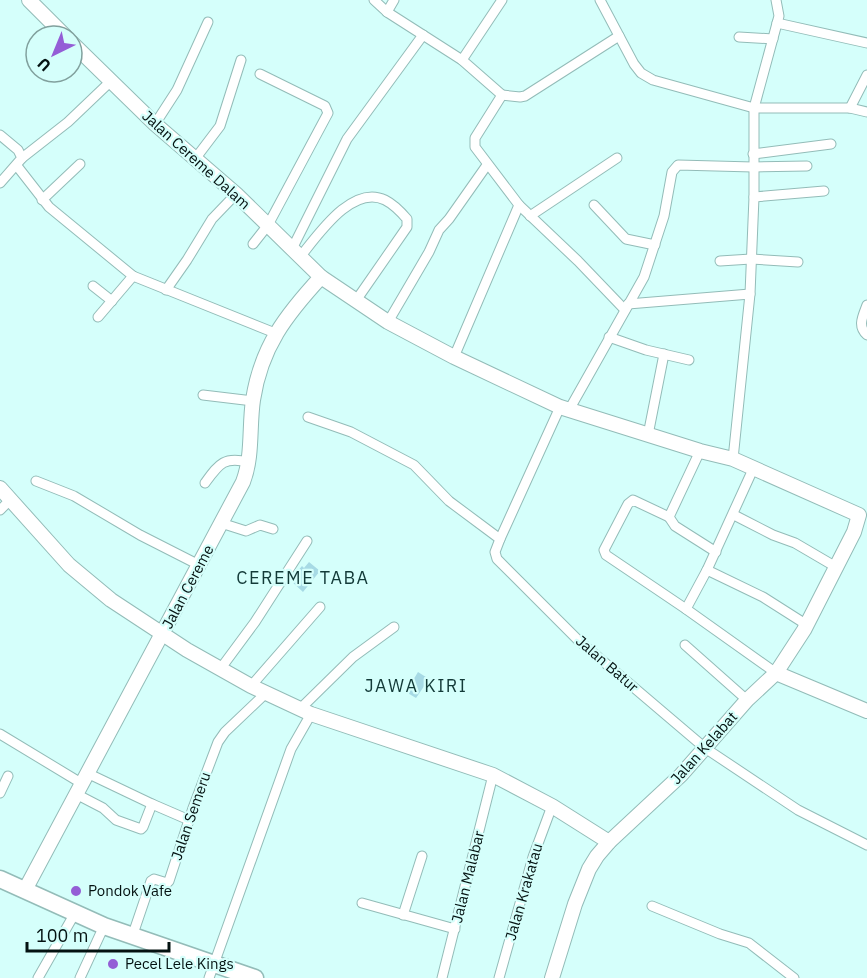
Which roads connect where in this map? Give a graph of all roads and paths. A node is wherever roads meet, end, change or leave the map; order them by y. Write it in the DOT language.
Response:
graph roads {
  1 [pos="29,0"];
  2 [pos="374,0"];
  3 [pos="394,0"];
  4 [pos="502,0"];
  5 [pos="600,0"];
  6 [pos="776,0"];
  7 [pos="387,12"];
  8 [pos="208,22"];
  9 [pos="777,23"];
  10 [pos="53,24"];
  11 [pos="423,35"];
  12 [pos="619,36"];
  13 [pos="739,37"];
  14 [pos="772,39"];
  15 [pos="867,42"];
  16 [pos="84,54"];
  17 [pos="241,60"];
  18 [pos="462,60"];
  19 [pos="260,74"];
  20 [pos="867,75"];
  21 [pos="111,81"];
  22 [pos="502,95"];
  23 [pos="754,108"];
  24 [pos="850,108"];
  25 [pos="867,112"];
  26 [pos="155,124"];
  27 [pos="0,135"];
  28 [pos="831,144"];
  29 [pos="753,154"];
  30 [pos="616,158"];
  31 [pos="195,159"];
  32 [pos="19,162"];
  33 [pos="80,164"];
  34 [pos="487,165"];
  35 [pos="807,166"];
  36 [pos="753,167"];
  37 [pos="0,183"];
  38 [pos="824,191"];
  39 [pos="236,195"];
  40 [pos="754,197"];
  41 [pos="42,200"];
  42 [pos="519,205"];
  43 [pos="594,205"];
  44 [pos="530,216"];
  45 [pos="268,225"];
  46 [pos="253,244"];
  47 [pos="655,245"];
  48 [pos="296,253"];
  49 [pos="752,260"];
  50 [pos="720,261"];
  51 [pos="798,262"];
  52 [pos="133,276"];
  53 [pos="321,278"];
  54 [pos="93,286"];
  55 [pos="166,290"];
  56 [pos="750,294"];
  57 [pos="112,301"];
  58 [pos="356,302"];
  59 [pos="867,305"];
  60 [pos="627,307"];
  61 [pos="98,317"];
  62 [pos="388,322"];
  63 [pos="275,333"];
  64 [pos="867,335"];
  65 [pos="609,338"];
  66 [pos="664,354"];
  67 [pos="454,357"];
  68 [pos="689,360"];
  69 [pos="202,395"];
  70 [pos="253,401"];
  71 [pos="565,409"];
  72 [pos="308,417"];
  73 [pos="648,435"];
  74 [pos="700,451"];
  75 [pos="733,459"];
  76 [pos="248,462"];
  77 [pos="754,467"];
  78 [pos="36,481"];
  79 [pos="205,483"];
  80 [pos="0,489"];
  81 [pos="10,499"];
  82 [pos="0,510"];
  83 [pos="734,515"];
  84 [pos="863,515"];
  85 [pos="669,517"];
  86 [pos="221,523"];
  87 [pos="273,529"];
  88 [pos="500,539"];
  89 [pos="307,541"];
  90 [pos="716,552"];
  91 [pos="199,565"];
  92 [pos="836,567"];
  93 [pos="707,570"];
  94 [pos="320,607"];
  95 [pos="686,609"];
  96 [pos="807,625"];
  97 [pos="394,627"];
  98 [pos="163,634"];
  99 [pos="685,645"];
  100 [pos="221,668"];
  101 [pos="776,673"];
  102 [pos="251,686"];
  103 [pos="266,693"];
  104 [pos="747,700"];
  105 [pos="305,711"];
  106 [pos="867,711"];
  107 [pos="0,734"];
  108 [pos="705,748"];
  109 [pos="494,775"];
  110 [pos="8,776"];
  111 [pos="81,783"];
  112 [pos="0,793"];
  113 [pos="152,804"];
  114 [pos="552,806"];
  115 [pos="189,820"];
  116 [pos="609,842"];
  117 [pos="867,845"];
  118 [pos="422,856"];
  119 [pos="0,879"];
  120 [pos="25,890"];
  121 [pos="362,903"];
  122 [pos="652,906"];
  123 [pos="75,913"];
  124 [pos="403,915"];
  125 [pos="104,926"];
  126 [pos="455,929"];
  127 [pos="132,937"];
  128 [pos="211,971"];
  129 [pos="38,978"];
  130 [pos="80,978"];
  131 [pos="255,978"];
  132 [pos="442,978"];
  133 [pos="499,978"];
  134 [pos="552,978"];
  135 [pos="794,978"];
  1 -- 10 [label="street"];
  2 -- 7 [label="street"];
  3 -- 7 [label="street"];
  4 -- 18 [label="street"];
  5 -- 12 [label="street"];
  6 -- 9 [label="street"];
  7 -- 11 [label="street"];
  8 -- 26 [label="street"];
  9 -- 14 [label="street"];
  9 -- 15 [label="street"];
  11 -- 18 [label="street"];
  11 -- 48 [label="street"];
  12 -- 22 [label="street"];
  12 -- 23 [label="street"];
  13 -- 14 [label="street"];
  14 -- 23 [label="street"];
  16 -- 21 [label="street, Jalan Cereme Dalam"];
  17 -- 31 [label="street"];
  18 -- 22 [label="street"];
  19 -- 45 [label="street"];
  20 -- 24 [label="street"];
  21 -- 26 [label="street, Jalan Cereme Dalam"];
  21 -- 32 [label="street"];
  22 -- 34 [label="street"];
  23 -- 24 [label="street"];
  23 -- 29 [label="street"];
  24 -- 25 [label="street"];
  26 -- 31 [label="street, Jalan Cereme Dalam"];
  27 -- 32 [label="street"];
  28 -- 29 [label="street"];
  29 -- 36 [label="street"];
  30 -- 44 [label="street"];
  31 -- 39 [label="street, Jalan Cereme Dalam"];
  32 -- 37 [label="street"];
  32 -- 41 [label="street"];
  33 -- 41 [label="street"];
  34 -- 42 [label="street"];
  34 -- 62 [label="street"];
  35 -- 36 [label="street"];
  36 -- 40 [label="street"];
  36 -- 47 [label="street, Jalan Batur"];
  38 -- 40 [label="street"];
  39 -- 45 [label="street, Jalan Cereme Dalam"];
  39 -- 55 [label="street"];
  40 -- 49 [label="street"];
  41 -- 52 [label="street"];
  42 -- 44 [label="street"];
  42 -- 67 [label="street"];
  43 -- 47 [label="street"];
  44 -- 60 [label="street"];
  45 -- 46 [label="street"];
  45 -- 48 [label="street, Jalan Cereme Dalam"];
  47 -- 60 [label="street, Jalan Batur"];
  48 -- 53 [label="street, Jalan Cereme Dalam"];
  48 -- 58 [label="street"];
  49 -- 50 [label="street"];
  49 -- 51 [label="street"];
  49 -- 56 [label="street"];
  52 -- 55 [label="street"];
  52 -- 57 [label="street"];
  53 -- 58 [label="street, Jalan Cereme Dalam"];
  53 -- 63 [label="street, Jalan Cereme"];
  54 -- 57 [label="street"];
  55 -- 63 [label="street"];
  56 -- 60 [label="street"];
  56 -- 75 [label="street"];
  57 -- 61 [label="street"];
  58 -- 62 [label="street, Jalan Cereme Dalam"];
  59 -- 64 [label="street"];
  60 -- 65 [label="street, Jalan Batur"];
  62 -- 67 [label="street, Jalan Cereme Dalam"];
  63 -- 70 [label="street, Jalan Cereme"];
  65 -- 66 [label="street"];
  65 -- 71 [label="street, Jalan Batur"];
  66 -- 68 [label="street"];
  66 -- 73 [label="street"];
  67 -- 71 [label="street, Jalan Cereme Dalam"];
  69 -- 70 [label="street"];
  70 -- 76 [label="street, Jalan Cereme"];
  71 -- 73 [label="street, Jalan Cereme Dalam"];
  71 -- 88 [label="street, Jalan Batur"];
  72 -- 88 [label="street"];
  73 -- 74 [label="street, Jalan Cereme Dalam"];
  74 -- 75 [label="street, Jalan Cereme Dalam"];
  74 -- 85 [label="street"];
  75 -- 77 [label="street, Jalan Cereme Dalam"];
  76 -- 79 [label="street"];
  76 -- 86 [label="street, Jalan Cereme"];
  77 -- 83 [label="street"];
  77 -- 84 [label="street, Jalan Cereme Dalam"];
  78 -- 91 [label="street"];
  80 -- 81 [label="street"];
  81 -- 82 [label="street"];
  81 -- 98 [label="street"];
  83 -- 90 [label="street"];
  83 -- 92 [label="street"];
  84 -- 92 [label="street, Jalan Kelabat"];
  85 -- 90 [label="street"];
  85 -- 95 [label="street"];
  86 -- 87 [label="street"];
  86 -- 91 [label="street, Jalan Cereme"];
  88 -- 108 [label="street, Jalan Batur"];
  89 -- 100 [label="street"];
  90 -- 93 [label="street"];
  91 -- 98 [label="street, Jalan Cereme"];
  92 -- 96 [label="street, Jalan Kelabat"];
  93 -- 95 [label="street"];
  93 -- 96 [label="street"];
  94 -- 102 [label="street"];
  95 -- 101 [label="street"];
  96 -- 101 [label="street, Jalan Kelabat"];
  97 -- 105 [label="street"];
  98 -- 100 [label="street"];
  98 -- 111 [label="street, Jalan Cereme"];
  99 -- 104 [label="street"];
  100 -- 102 [label="street"];
  101 -- 104 [label="street, Jalan Kelabat"];
  101 -- 106 [label="street"];
  102 -- 103 [label="street"];
  103 -- 105 [label="street"];
  103 -- 115 [label="street, Jalan Semeru"];
  104 -- 108 [label="street, Jalan Kelabat"];
  105 -- 109 [label="street"];
  105 -- 128 [label="street"];
  107 -- 111 [label="street"];
  108 -- 116 [label="street, Jalan Kelabat"];
  108 -- 117 [label="street, Jalan Batur"];
  109 -- 114 [label="street"];
  109 -- 126 [label="street, Jalan Malabar"];
  110 -- 112 [label="street"];
  111 -- 113 [label="street"];
  111 -- 113 [label="street"];
  111 -- 120 [label="street, Jalan Cereme"];
  113 -- 115 [label="street"];
  114 -- 116 [label="street"];
  114 -- 133 [label="street, Jalan Krakatau"];
  115 -- 127 [label="street, Jalan Semeru"];
  116 -- 134 [label="street, Jalan Kelabat"];
  118 -- 124 [label="street"];
  119 -- 120 [label="highway"];
  120 -- 123 [label="highway"];
  121 -- 124 [label="street"];
  122 -- 135 [label="street"];
  123 -- 125 [label="highway"];
  123 -- 129 [label="street"];
  124 -- 126 [label="street"];
  125 -- 127 [label="highway"];
  125 -- 130 [label="street"];
  126 -- 132 [label="street, Jalan Malabar"];
  127 -- 128 [label="highway"];
  128 -- 131 [label="highway"];
}
